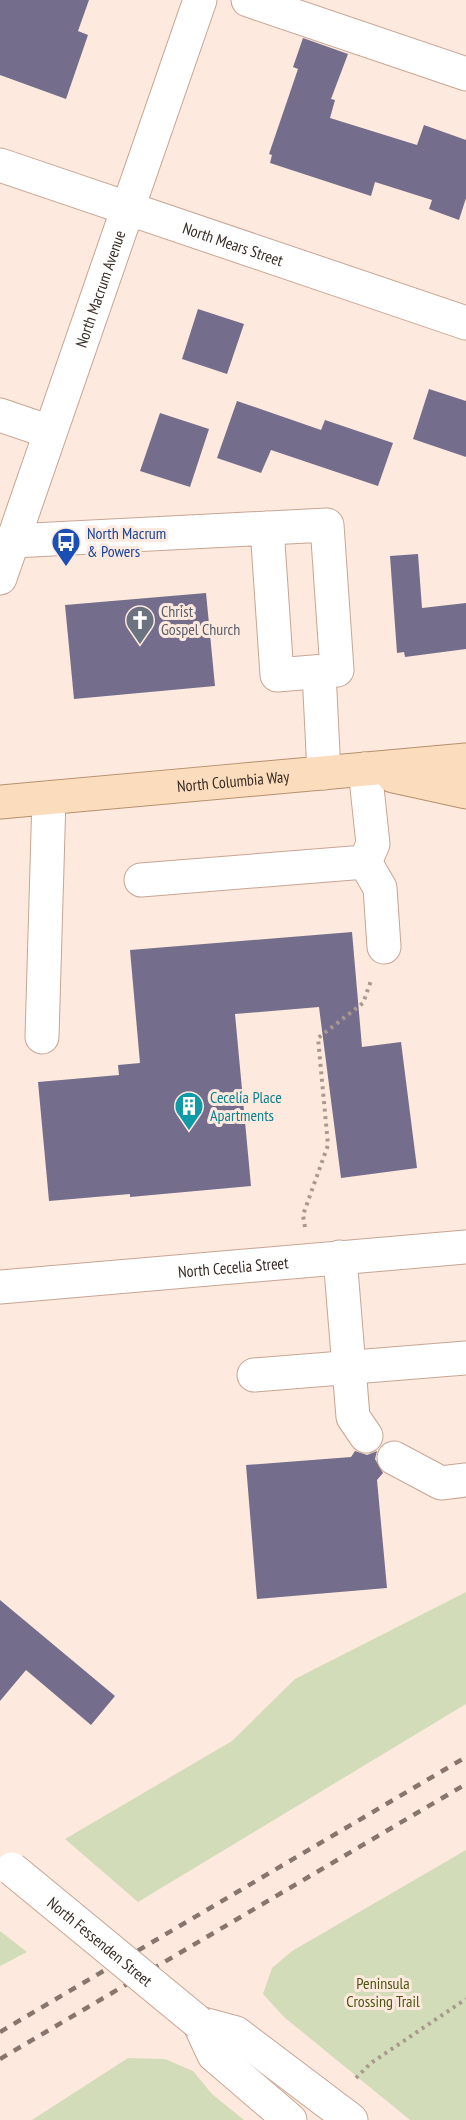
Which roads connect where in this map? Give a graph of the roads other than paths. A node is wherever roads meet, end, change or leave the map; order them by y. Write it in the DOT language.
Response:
graph roads {
  1 [pos="200,0"];
  2 [pos="248,0"];
  3 [pos="466,74"];
  4 [pos="0,165"];
  5 [pos="128,208"];
  6 [pos="466,323"];
  7 [pos="0,415"];
  8 [pos="50,432"];
  9 [pos="267,528"];
  10 [pos="13,541"];
  11 [pos="0,578"];
  12 [pos="320,672"];
  13 [pos="466,759"];
  14 [pos="365,770"];
  15 [pos="324,773"];
  16 [pos="466,792"];
  17 [pos="49,798"];
  18 [pos="0,802"];
  19 [pos="365,862"];
  20 [pos="141,880"];
  21 [pos="384,947"];
  22 [pos="42,1037"];
  23 [pos="466,1247"];
  24 [pos="326,1259"];
  25 [pos="0,1287"];
  26 [pos="466,1358"];
  27 [pos="348,1366"];
  28 [pos="254,1375"];
  29 [pos="366,1436"];
  30 [pos="394,1458"];
  31 [pos="466,1480"];
  32 [pos="6,1865"];
  33 [pos="199,2023"];
  34 [pos="290,2120"];
  35 [pos="351,2120"];
  1 -- 5 [label="street, North Macrum Avenue"];
  2 -- 3 [label="street"];
  4 -- 5 [label="street, North Mears Street"];
  5 -- 6 [label="street, North Mears Street"];
  5 -- 8 [label="street, North Macrum Avenue"];
  7 -- 8 [label="street"];
  8 -- 10 [label="street, North Macrum Avenue"];
  9 -- 10 [label="street"];
  9 -- 12 [label="street"];
  9 -- 12 [label="street"];
  10 -- 11 [label="street, North Macrum Avenue"];
  12 -- 15 [label="street"];
  13 -- 14 [label="main road, North Columbia Way"];
  14 -- 15 [label="main road, North Columbia Way"];
  14 -- 16 [label="main road"];
  14 -- 19 [label="street"];
  15 -- 17 [label="main road, North Columbia Way"];
  17 -- 18 [label="main road, North Columbia Way"];
  17 -- 22 [label="street"];
  19 -- 20 [label="street"];
  19 -- 21 [label="street"];
  23 -- 24 [label="street, North Cecelia Street"];
  24 -- 25 [label="street, North Cecelia Street"];
  24 -- 27 [label="street"];
  26 -- 27 [label="street"];
  27 -- 28 [label="street"];
  27 -- 29 [label="street"];
  30 -- 31 [label="street"];
  32 -- 33 [label="street, North Fessenden Street, bridge"];
  33 -- 34 [label="street, North Fessenden Street"];
  33 -- 35 [label="street, North Fessenden Street"];
}
